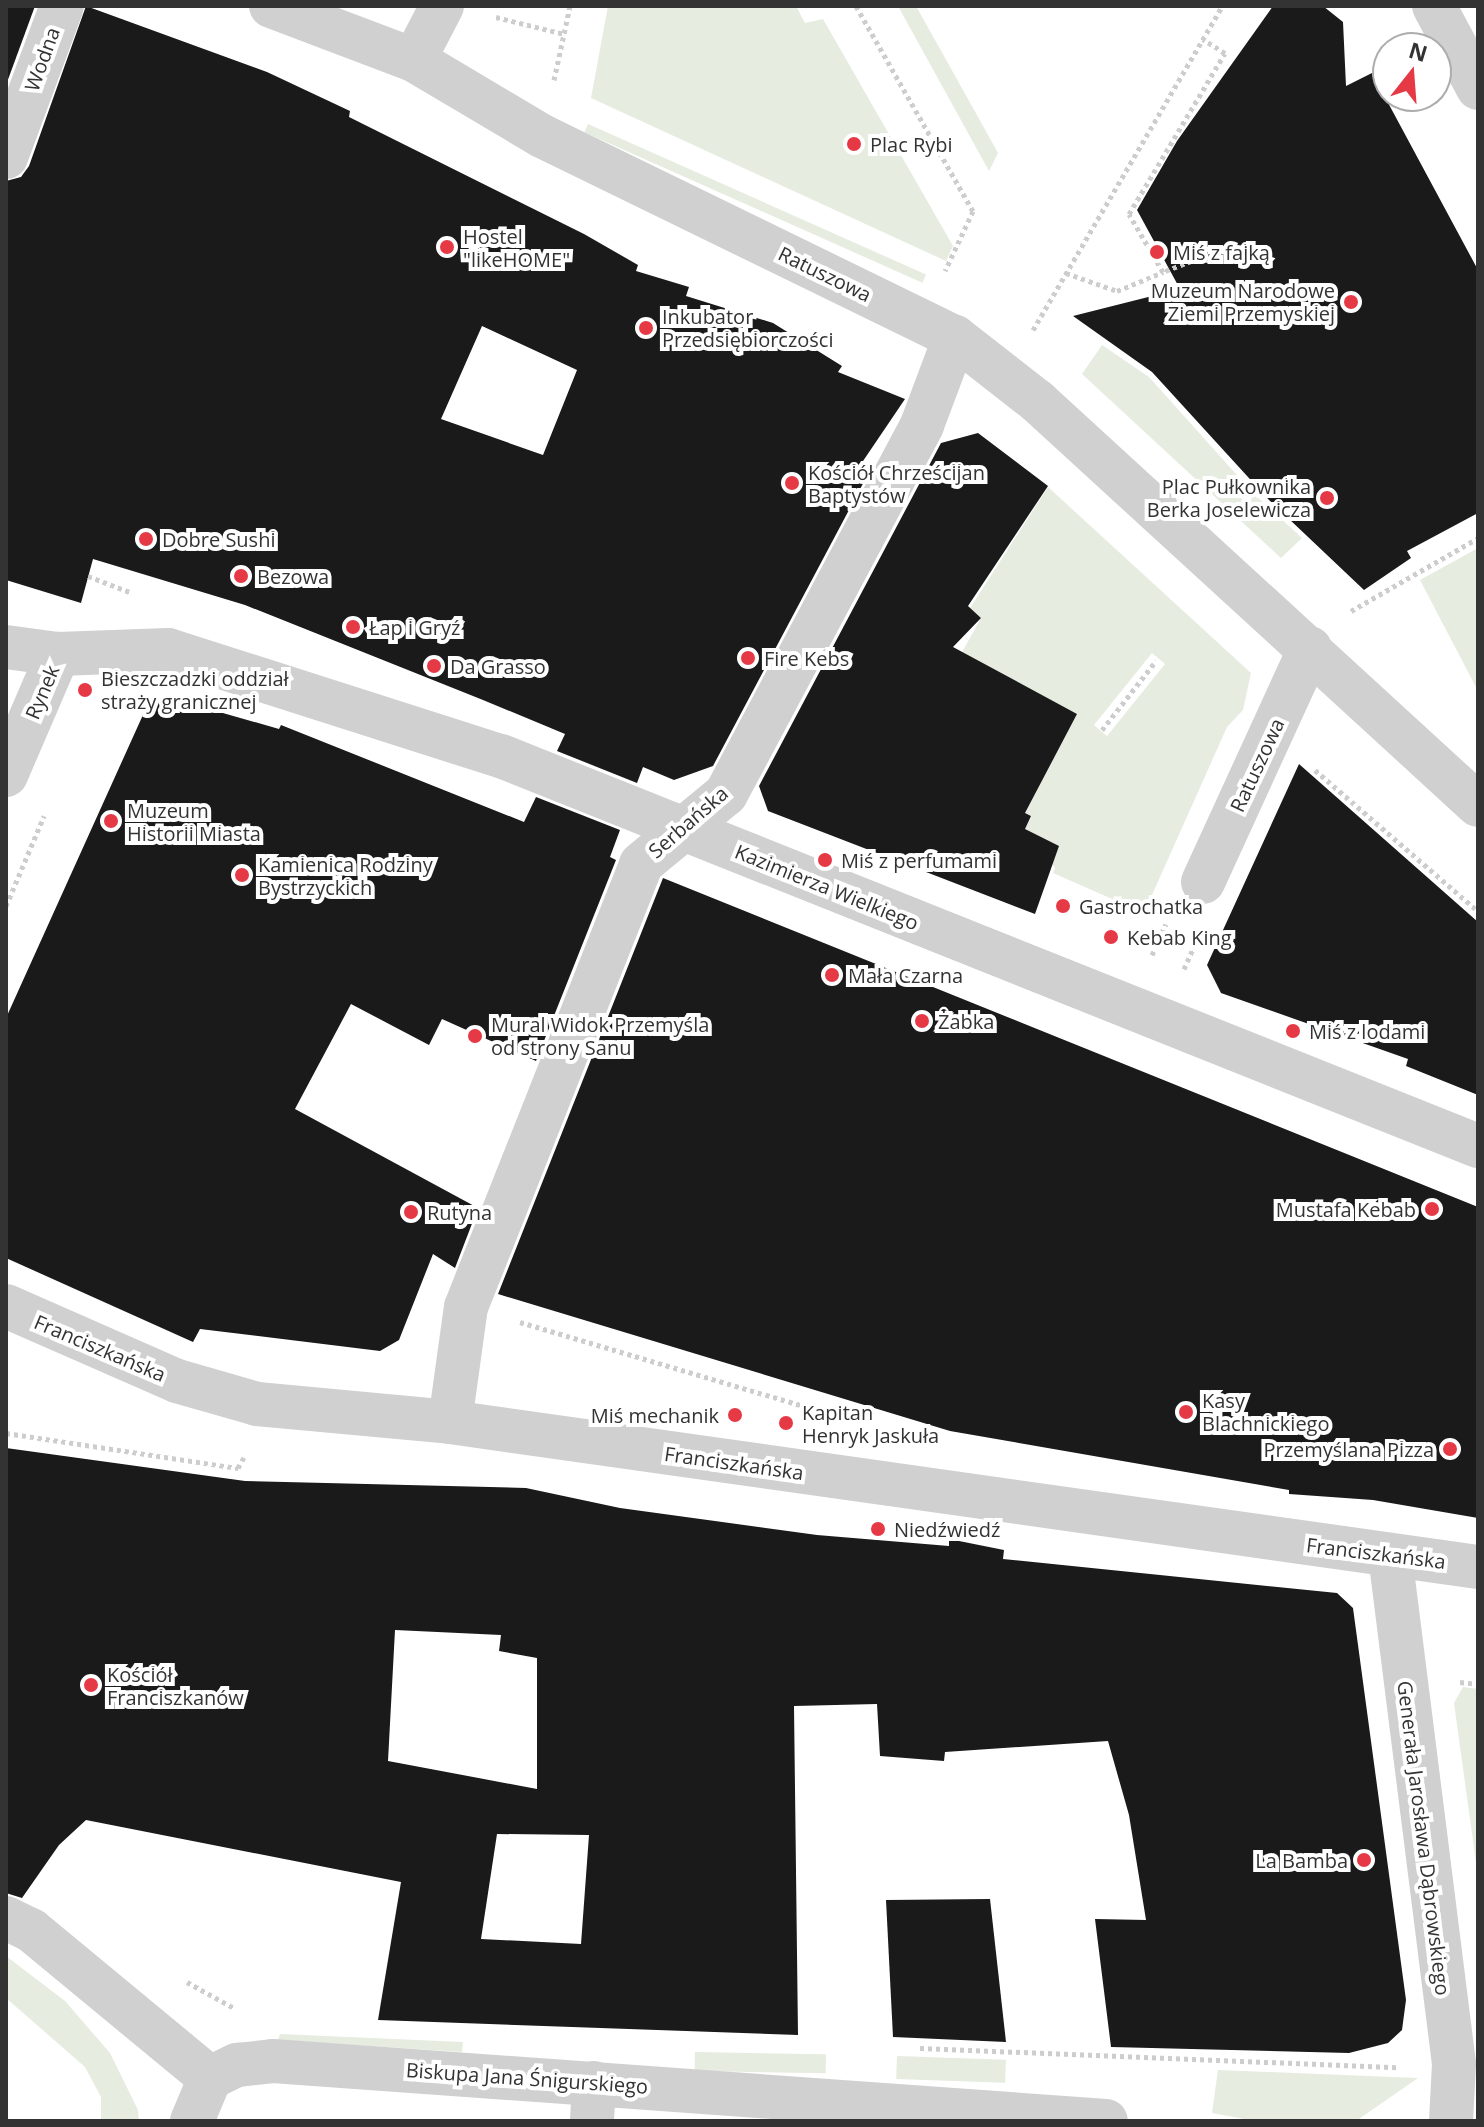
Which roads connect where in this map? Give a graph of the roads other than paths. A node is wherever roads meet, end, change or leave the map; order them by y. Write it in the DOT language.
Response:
graph roads {
  1 [pos="62,6"];
  2 [pos="271,6"];
  3 [pos="442,6"];
  4 [pos="1434,6"];
  5 [pos="414,60"];
  6 [pos="1478,88"];
  7 [pos="6,157"];
  8 [pos="955,337"];
  9 [pos="6,647"];
  10 [pos="1310,648"];
  11 [pos="168,650"];
  12 [pos="58,654"];
  13 [pos="6,775"];
  14 [pos="1478,805"];
  15 [pos="681,827"];
  16 [pos="1203,882"];
  17 [pos="1478,1146"];
  18 [pos="14,1310"];
  19 [pos="450,1422"];
  20 [pos="1390,1555"];
  21 [pos="1478,1567"];
  22 [pos="6,1918"];
  23 [pos="210,2078"];
  24 [pos="593,2102"];
  25 [pos="192,2121"];
  26 [pos="1106,2121"];
  27 [pos="1451,2121"];
  1 -- 7 [label="street, Wodna"];
  2 -- 5 [label="street, Ratuszowa"];
  3 -- 5 [label="street"];
  4 -- 6 [label="street"];
  5 -- 8 [label="street, Ratuszowa"];
  8 -- 10 [label="street, Ratuszowa"];
  8 -- 15 [label="street, Serbańska"];
  9 -- 12 [label="street, Rynek"];
  10 -- 14 [label="street, Ratuszowa"];
  10 -- 16 [label="street, Ratuszowa"];
  11 -- 12 [label="street, Rynek"];
  11 -- 15 [label="street, Kazimierza Wielkiego"];
  12 -- 13 [label="street, Rynek"];
  15 -- 17 [label="street, Kazimierza Wielkiego"];
  15 -- 19 [label="street, Serbańska"];
  18 -- 19 [label="street, Franciszkańska"];
  19 -- 20 [label="street, Franciszkańska"];
  20 -- 21 [label="street, Franciszkańska"];
  20 -- 27 [label="street, Generała Jarosława Dąbrowskiego"];
  22 -- 23 [label="street"];
  23 -- 24 [label="street, Biskupa Jana Śnigurskiego"];
  23 -- 25 [label="street"];
  24 -- 26 [label="street, Biskupa Jana Śnigurskiego"];
}
